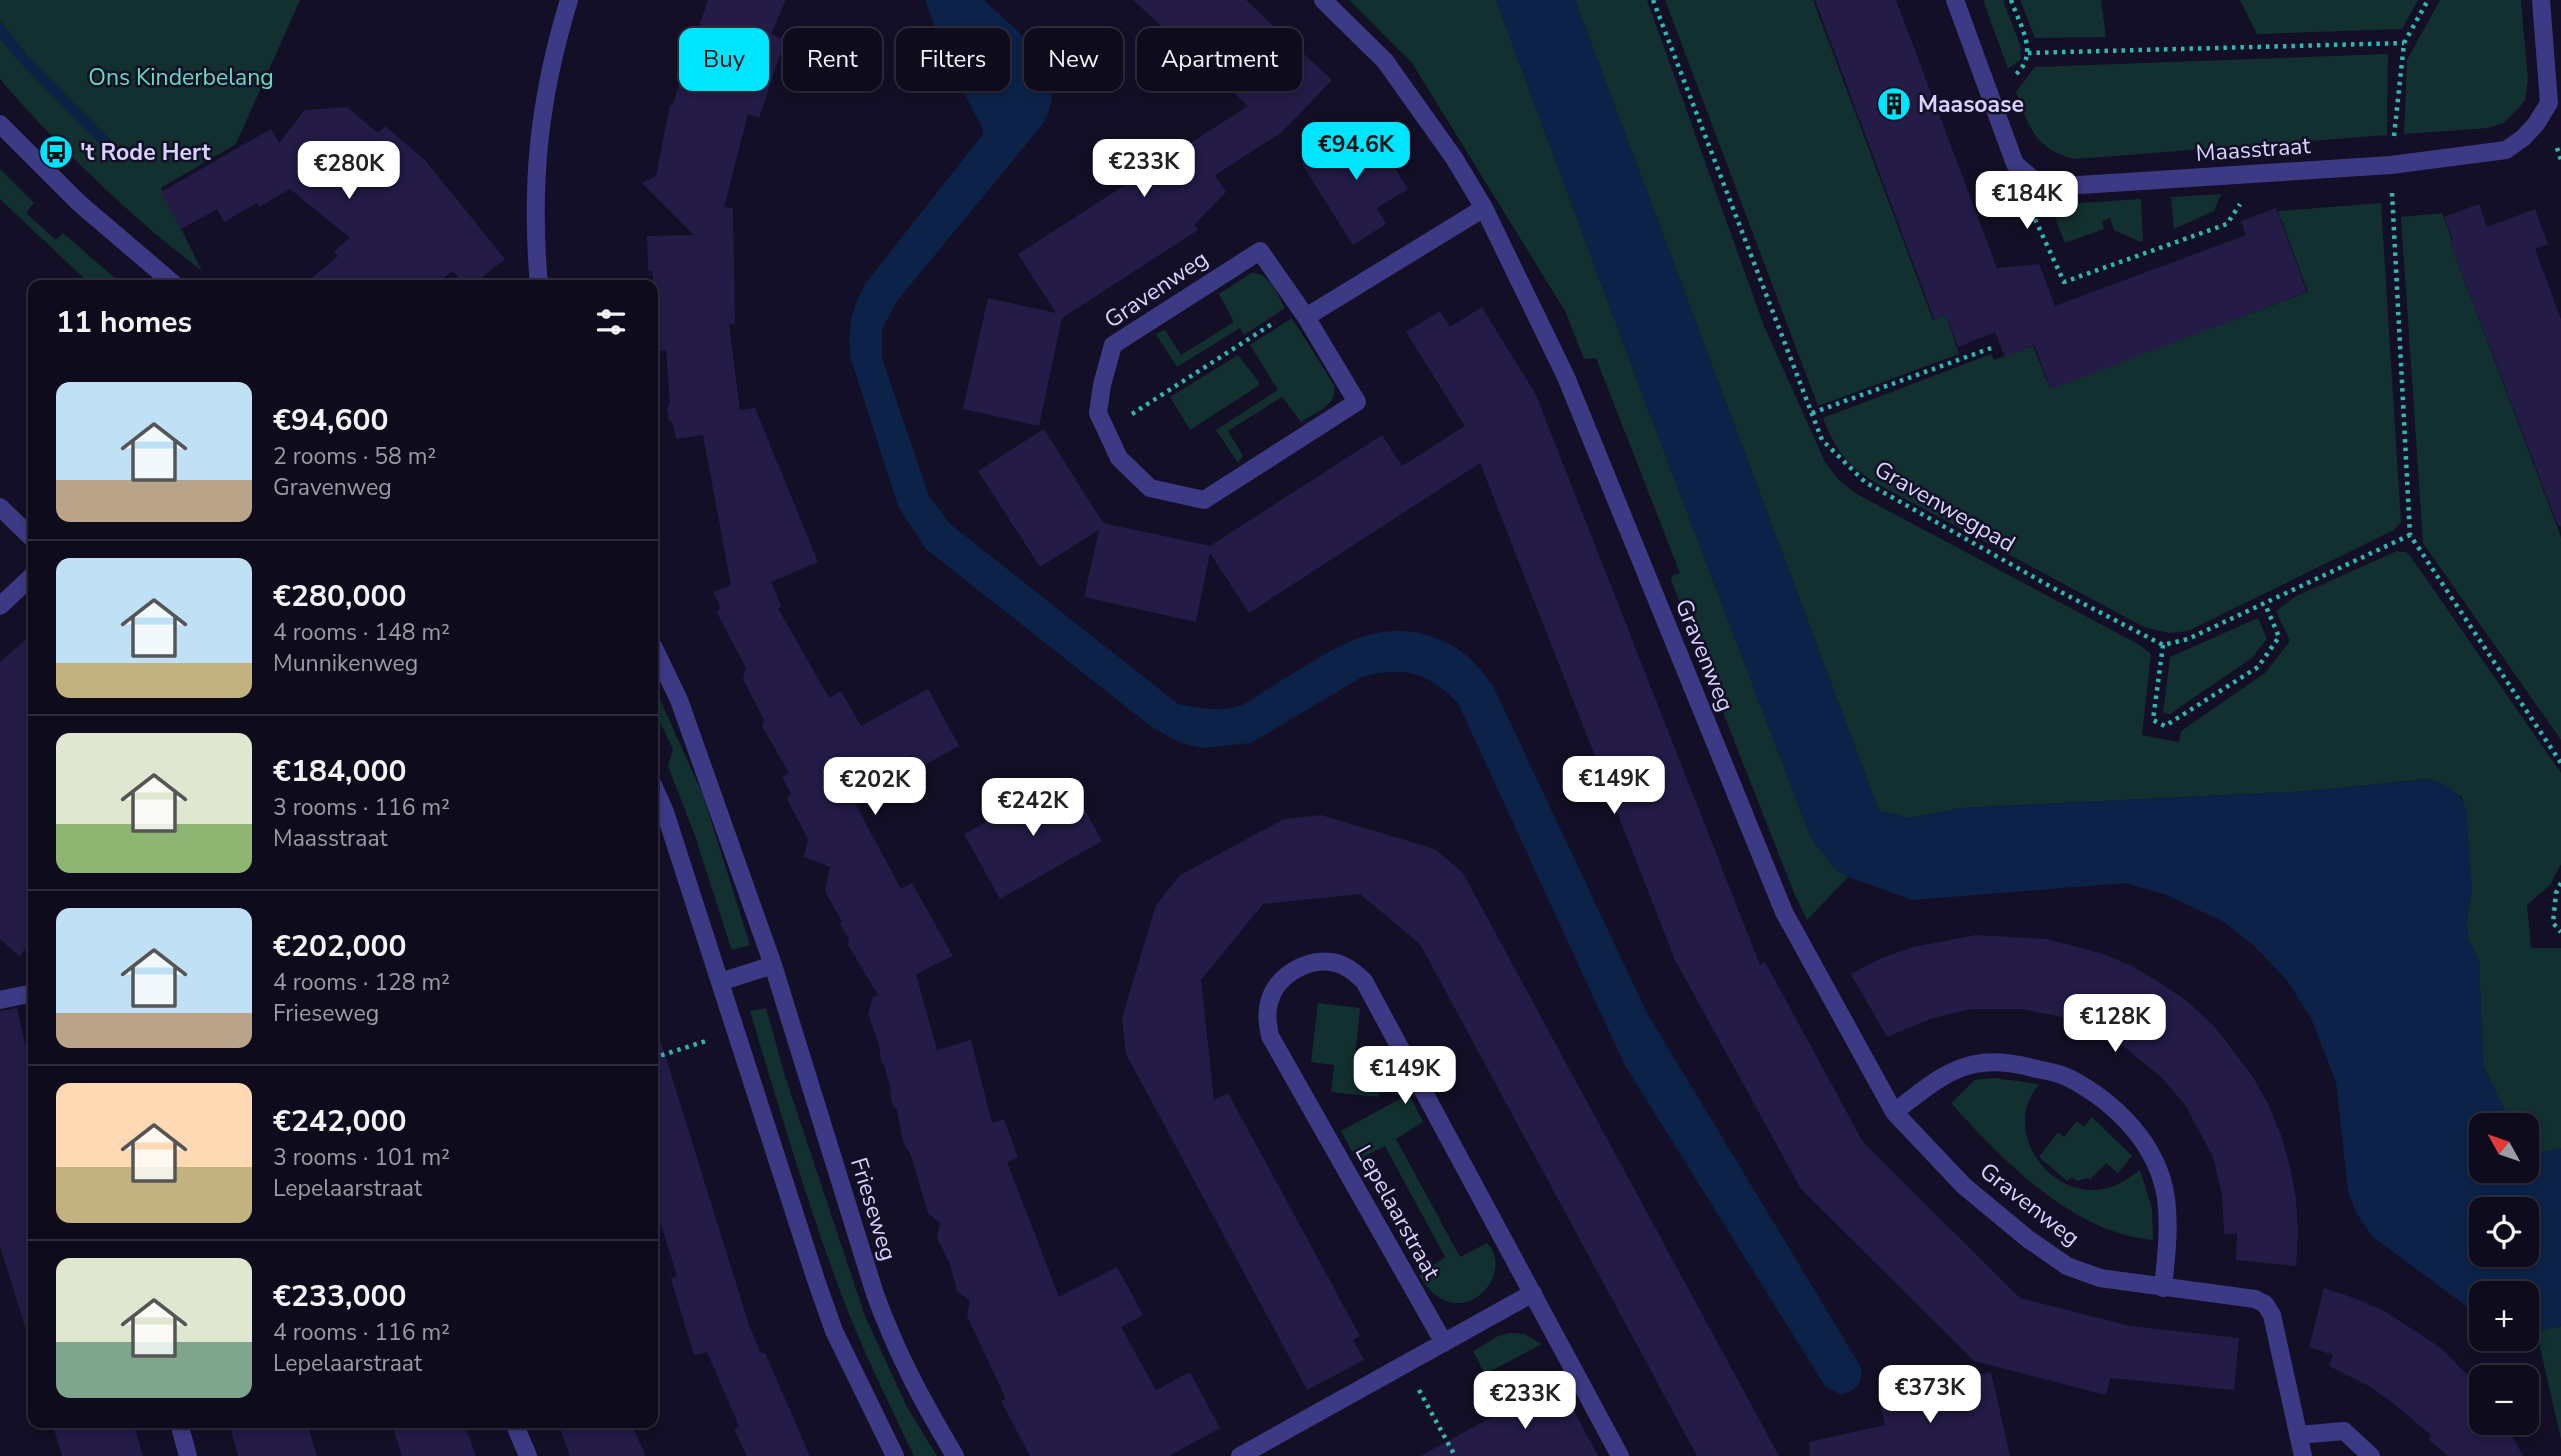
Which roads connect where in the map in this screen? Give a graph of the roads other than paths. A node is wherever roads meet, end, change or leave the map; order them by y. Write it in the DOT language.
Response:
graph roads {
  1 [pos="569,0"];
  2 [pos="1323,0"];
  3 [pos="1955,0"];
  4 [pos="2541,0"];
  5 [pos="0,124"];
  6 [pos="1485,208"];
  7 [pos="169,280"];
  8 [pos="539,280"];
  9 [pos="1303,312"];
  10 [pos="0,507"];
  11 [pos="28,534"];
  12 [pos="28,580"];
  13 [pos="0,606"];
  14 [pos="658,656"];
  15 [pos="658,796"];
  16 [pos="773,965"];
  17 [pos="720,982"];
  18 [pos="28,994"];
  19 [pos="0,1000"];
  20 [pos="1894,1112"];
  21 [pos="2163,1288"];
  22 [pos="1533,1293"];
  23 [pos="1444,1343"];
  24 [pos="180,1428"];
  25 [pos="516,1428"];
  26 [pos="2298,1435"];
  27 [pos="188,1456"];
  28 [pos="528,1456"];
  29 [pos="895,1456"];
  30 [pos="955,1456"];
  31 [pos="1240,1456"];
  32 [pos="1620,1456"];
  33 [pos="2303,1456"];
  34 [pos="2371,1456"];
  1 -- 8 [label="street"];
  2 -- 6 [label="street, Gravenweg"];
  3 -- 4 [label="street, Maasstraat"];
  5 -- 7 [label="street"];
  6 -- 9 [label="street"];
  6 -- 20 [label="street, Gravenweg"];
  9 -- 9 [label="street, Gravenweg"];
  10 -- 11 [label="street"];
  12 -- 13 [label="street"];
  14 -- 16 [label="street, Frieseweg"];
  15 -- 17 [label="street"];
  16 -- 17 [label="street"];
  16 -- 30 [label="street, Frieseweg"];
  17 -- 29 [label="street"];
  18 -- 19 [label="street"];
  20 -- 21 [label="street, Gravenweg"];
  20 -- 21 [label="street"];
  21 -- 26 [label="street, Gravenweg"];
  22 -- 23 [label="street"];
  22 -- 23 [label="street, Lepelaarstraat"];
  22 -- 32 [label="street, Lepelaarstraat"];
  23 -- 31 [label="street"];
  24 -- 27 [label="street"];
  25 -- 28 [label="street"];
  26 -- 33 [label="street, Gravenweg"];
  26 -- 34 [label="street"];
}
